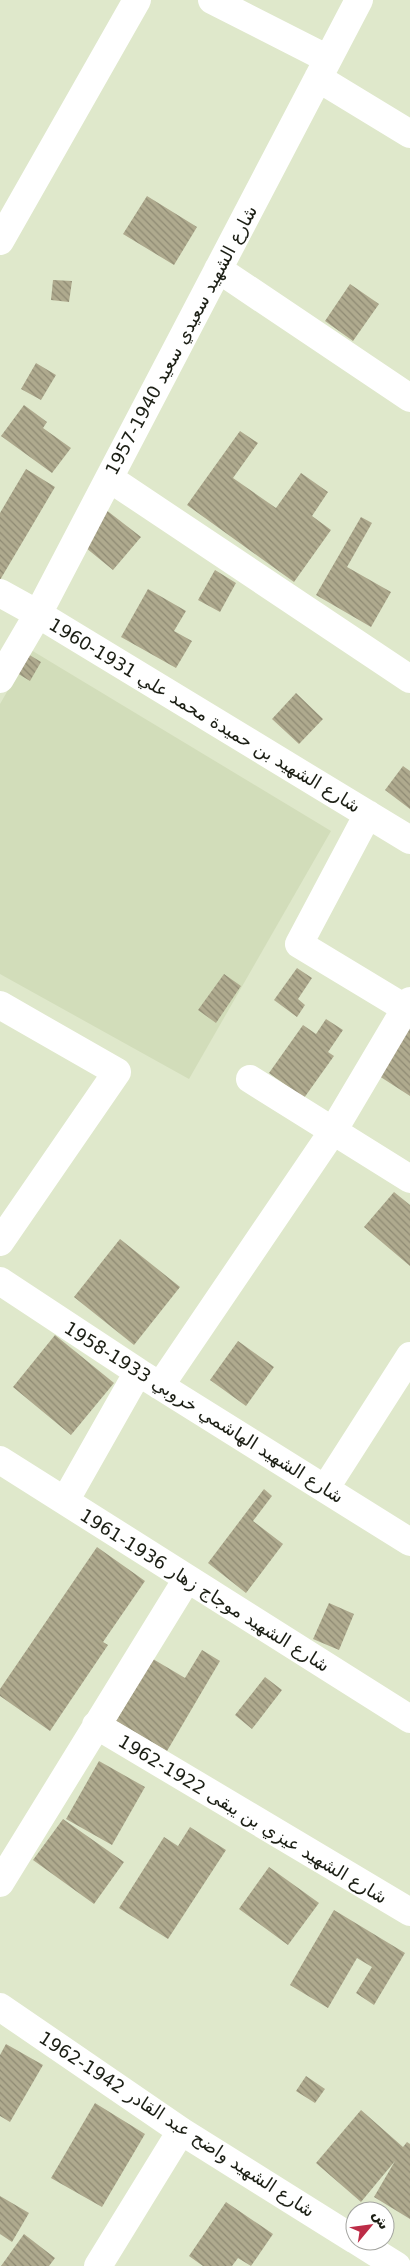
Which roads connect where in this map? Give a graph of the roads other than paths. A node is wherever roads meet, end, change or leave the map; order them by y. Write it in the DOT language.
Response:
graph roads {
  1 [pos="137,0"];
  2 [pos="212,0"];
  3 [pos="359,0"];
  4 [pos="323,69"];
  5 [pos="410,134"];
  6 [pos="0,241"];
  7 [pos="218,269"];
  8 [pos="410,398"];
  9 [pos="110,478"];
  10 [pos="0,592"];
  11 [pos="38,614"];
  12 [pos="0,679"];
  13 [pos="410,679"];
  14 [pos="368,814"];
  15 [pos="410,840"];
  16 [pos="0,1005"];
  17 [pos="408,1007"];
  18 [pos="250,1079"];
  19 [pos="333,1131"];
  20 [pos="410,1179"];
  21 [pos="0,1242"];
  22 [pos="0,1281"];
  23 [pos="410,1356"];
  24 [pos="149,1379"];
  25 [pos="3,1470"];
  26 [pos="325,1489"];
  27 [pos="65,1501"];
  28 [pos="410,1542"];
  29 [pos="187,1579"];
  30 [pos="410,1720"];
  31 [pos="96,1725"];
  32 [pos="0,1883"];
  33 [pos="410,1912"];
  34 [pos="0,2007"];
  35 [pos="181,2131"];
  36 [pos="345,2233"];
  37 [pos="373,2251"];
  38 [pos="98,2266"];
  39 [pos="397,2266"];
  1 -- 6 [label="street"];
  2 -- 4 [label="street"];
  3 -- 4 [label="street, شارع الشهيد سعيدي سعيد 1940-1957"];
  4 -- 5 [label="street"];
  4 -- 7 [label="street, شارع الشهيد سعيدي سعيد 1940-1957"];
  7 -- 8 [label="street"];
  7 -- 9 [label="street, شارع الشهيد سعيدي سعيد 1940-1957"];
  9 -- 11 [label="street, شارع الشهيد سعيدي سعيد 1940-1957"];
  9 -- 13 [label="street"];
  10 -- 11 [label="street, شارع الشهيد بن حميدة محمد علي 1931-1960"];
  11 -- 12 [label="street, شارع الشهيد سعيدي سعيد 1940-1957"];
  11 -- 14 [label="street, شارع الشهيد بن حميدة محمد علي 1931-1960"];
  14 -- 15 [label="street, شارع الشهيد بن حميدة محمد علي 1931-1960"];
  14 -- 17 [label="street"];
  16 -- 21 [label="street"];
  17 -- 19 [label="street"];
  18 -- 19 [label="street"];
  19 -- 20 [label="street"];
  19 -- 24 [label="street"];
  22 -- 24 [label="street, شارع الشهيد الهاشمي خروبي 1933-1958"];
  23 -- 26 [label="street"];
  24 -- 26 [label="street, شارع الشهيد الهاشمي خروبي 1933-1958"];
  24 -- 27 [label="street"];
  25 -- 27 [label="street, شارع الشهيد موجاج زهار 1936-1961"];
  26 -- 28 [label="street, شارع الشهيد الهاشمي خروبي 1933-1958"];
  27 -- 29 [label="street, شارع الشهيد موجاج زهار 1936-1961"];
  29 -- 30 [label="street, شارع الشهيد موجاج زهار 1936-1961"];
  29 -- 31 [label="street"];
  31 -- 32 [label="street"];
  31 -- 33 [label="street, شارع الشهيد عيزي بن يبقى 1922-1962"];
  34 -- 35 [label="street, شارع الشهيد واضح عبد القادر 1942-1962"];
  35 -- 36 [label="street, شارع الشهيد واضح عبد القادر 1942-1962"];
  35 -- 38 [label="street"];
  37 -- 39 [label="street, شارع الشهيد واضح عبد القادر 1942-1962"];
}
